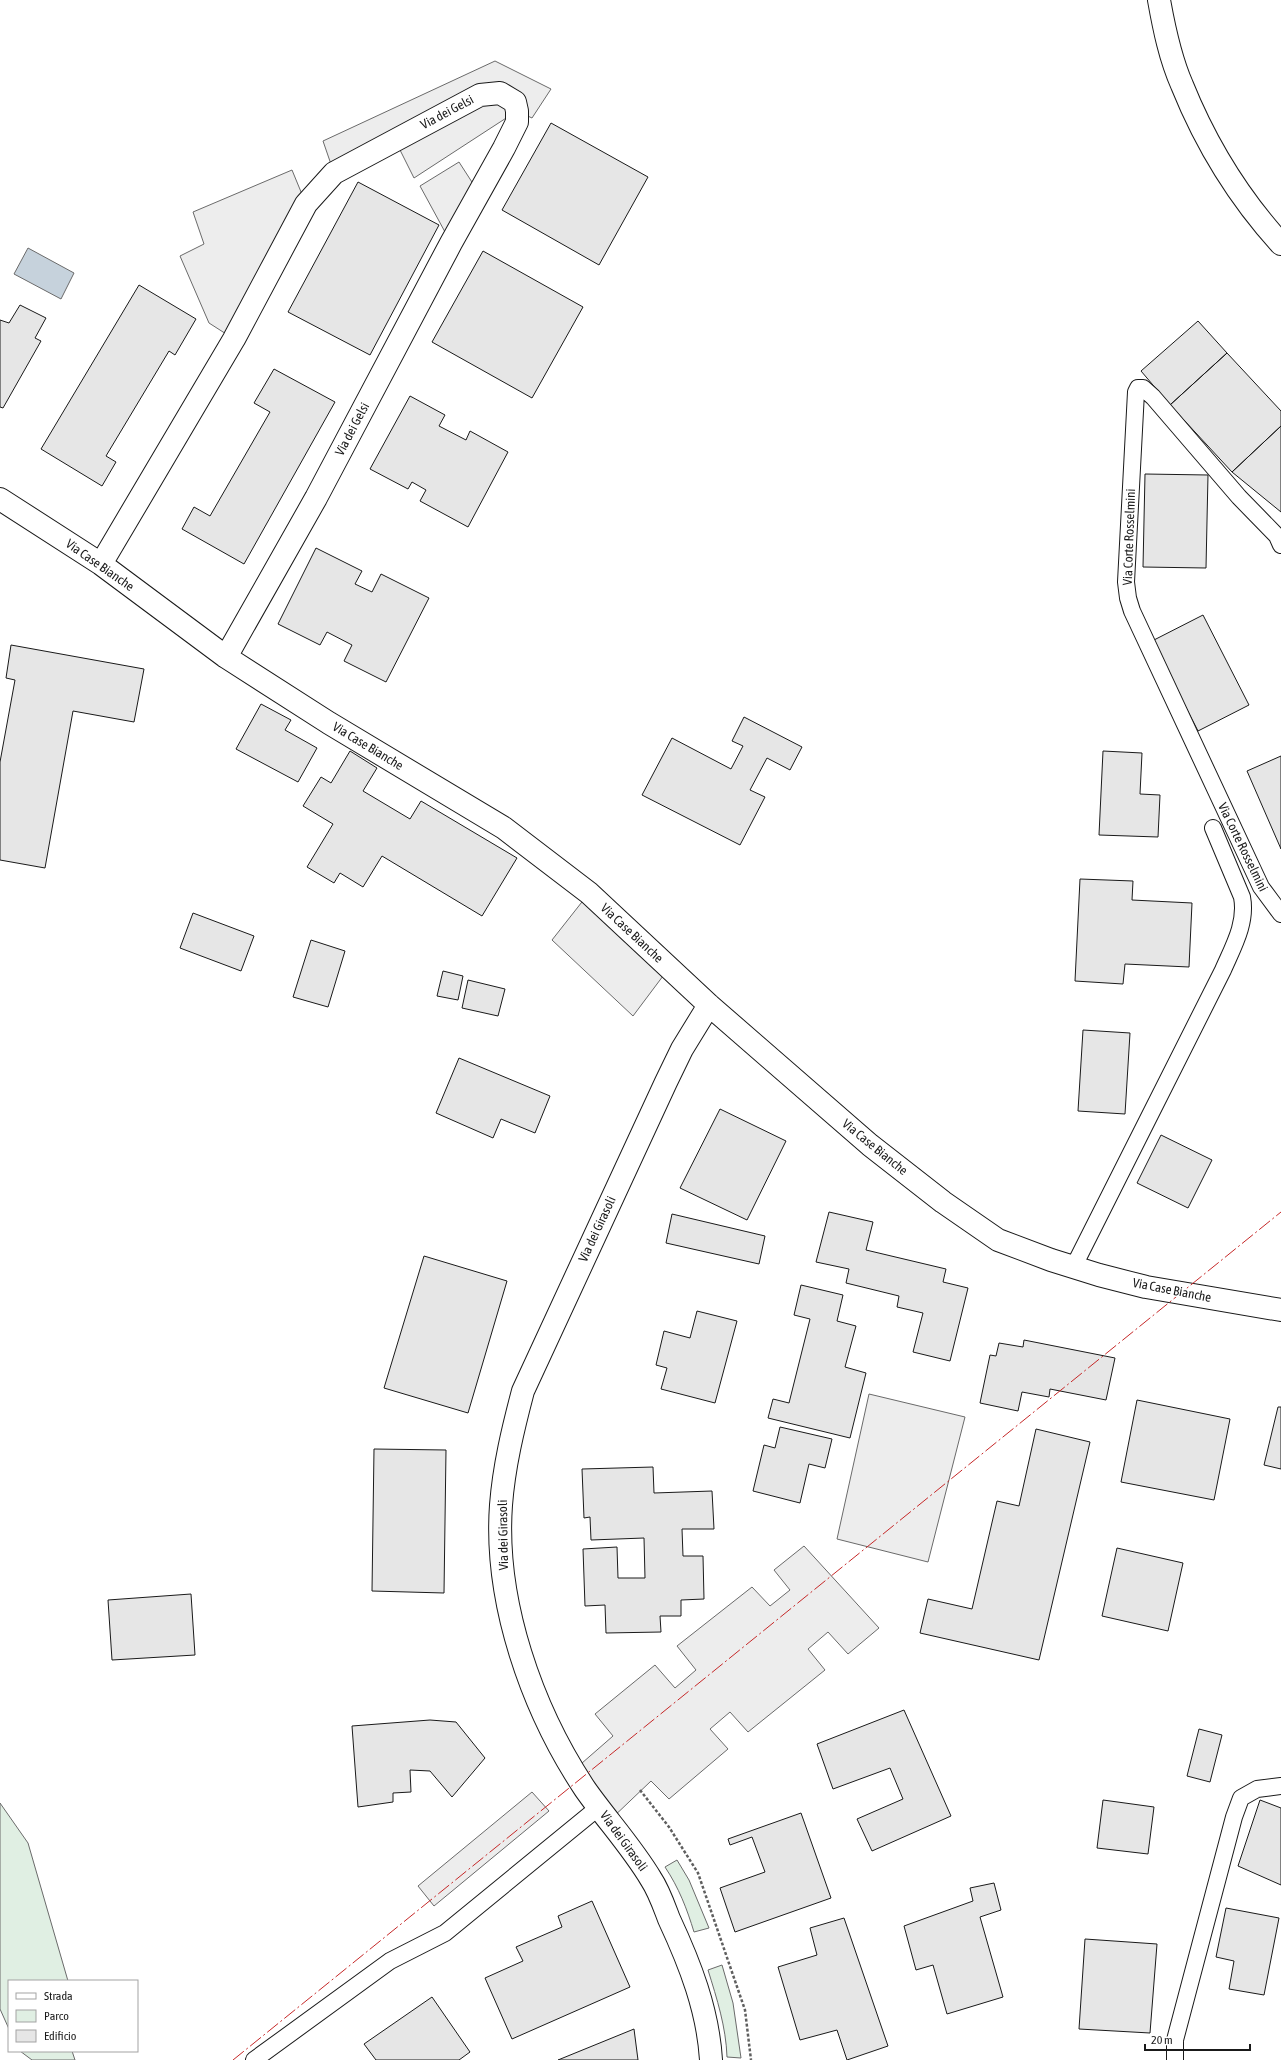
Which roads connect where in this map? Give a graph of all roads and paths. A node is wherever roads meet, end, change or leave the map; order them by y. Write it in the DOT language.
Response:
graph roads {
  1 [pos="1159,0"];
  2 [pos="1281,244"];
  3 [pos="0,499"];
  4 [pos="1281,545"];
  5 [pos="101,564"];
  6 [pos="226,657"];
  7 [pos="1213,828"];
  8 [pos="1281,914"];
  9 [pos="709,1005"];
  10 [pos="1073,1268"];
  11 [pos="1280,1309"];
  12 [pos="1281,1786"];
  13 [pos="640,1790"];
  14 [pos="599,1807"];
  15 [pos="254,2060"];
  16 [pos="711,2060"];
  17 [pos="751,2060"];
  18 [pos="1175,2060"];
  1 -- 2 [label="street"];
  3 -- 5 [label="street, Via Case Bianche"];
  4 -- 8 [label="lane, Via Corte Rosselmini"];
  5 -- 6 [label="street, Via Case Bianche"];
  5 -- 6 [label="street, Via dei Gelsi"];
  6 -- 9 [label="street, Via Case Bianche"];
  7 -- 10 [label="lane"];
  9 -- 10 [label="street, Via Case Bianche"];
  9 -- 14 [label="street, Via dei Girasoli"];
  10 -- 11 [label="street, Via Case Bianche"];
  12 -- 18 [label="lane"];
  13 -- 17 [label="path"];
  14 -- 15 [label="lane"];
  14 -- 16 [label="street, Via dei Girasoli"];
}
